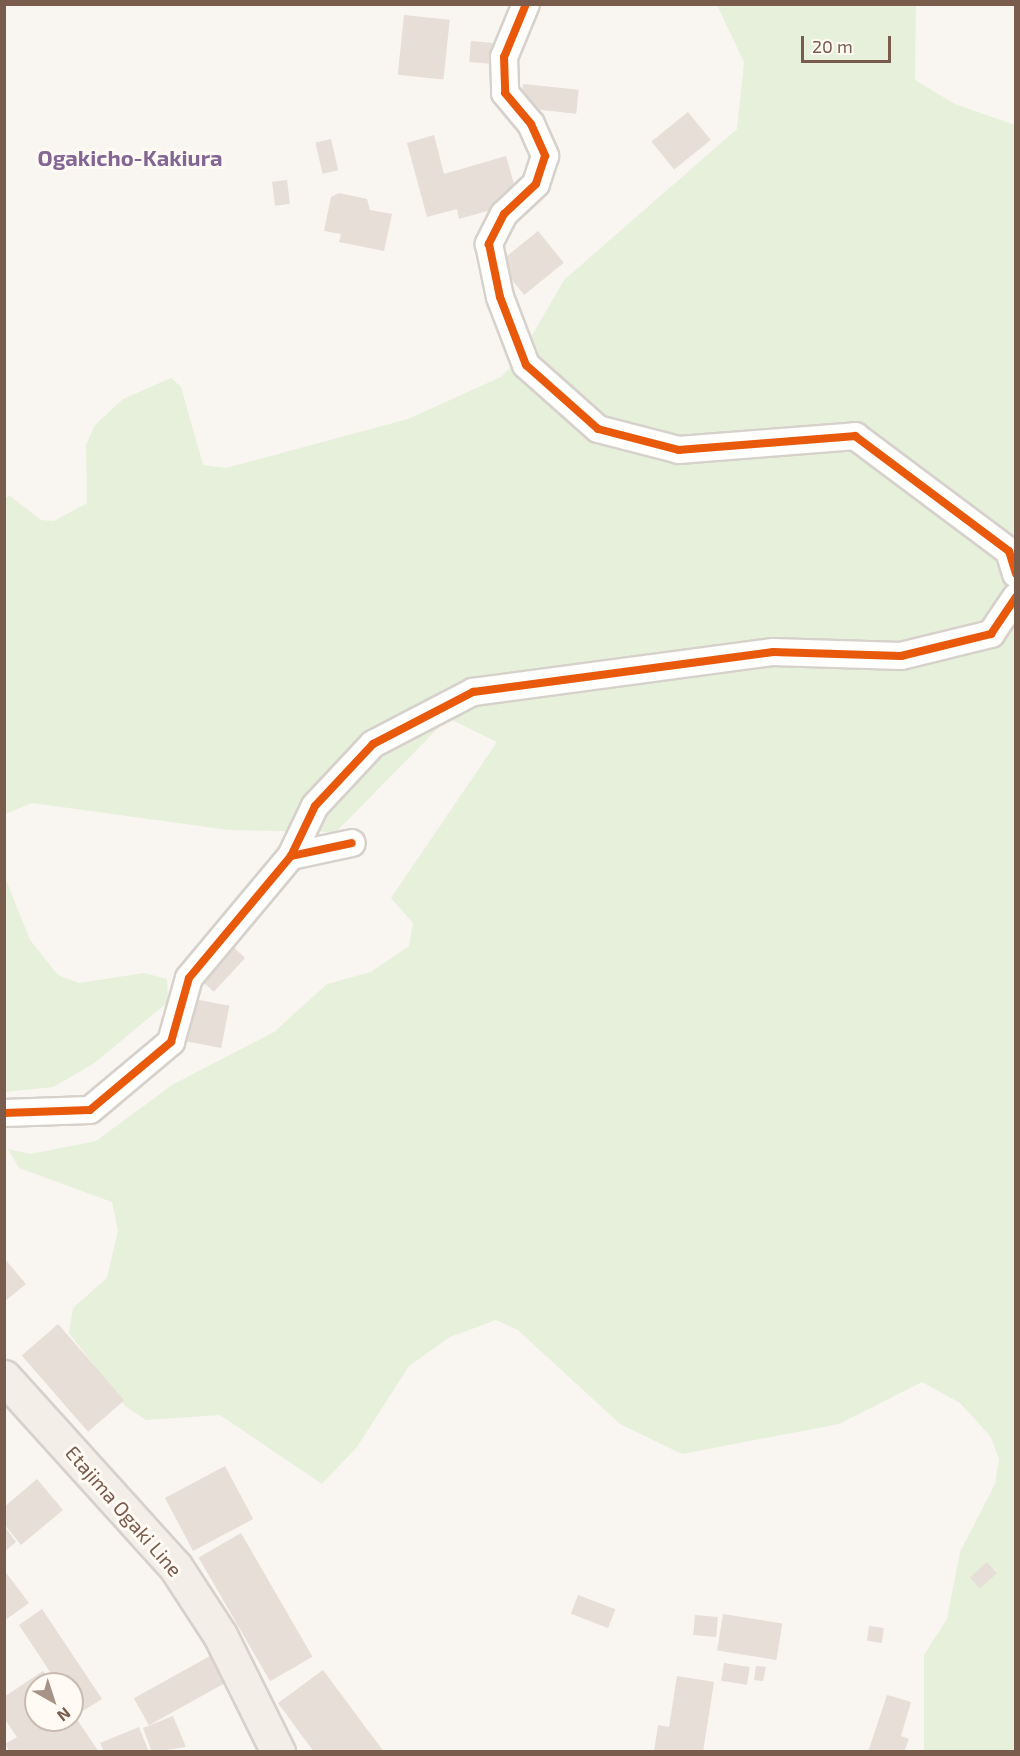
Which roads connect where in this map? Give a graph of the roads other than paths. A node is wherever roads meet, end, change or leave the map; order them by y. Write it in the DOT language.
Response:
graph roads {
  1 [pos="526,4"];
  2 [pos="1013,557"];
  3 [pos="1016,597"];
  4 [pos="352,843"];
  5 [pos="291,856"];
  6 [pos="4,1113"];
  7 [pos="4,1377"];
  8 [pos="278,1752"];
  1 -- 2 [label="street"];
  3 -- 5 [label="street"];
  4 -- 5 [label="street"];
  5 -- 6 [label="street"];
  7 -- 8 [label="main road, Etajima Ogaki Line"];
}
